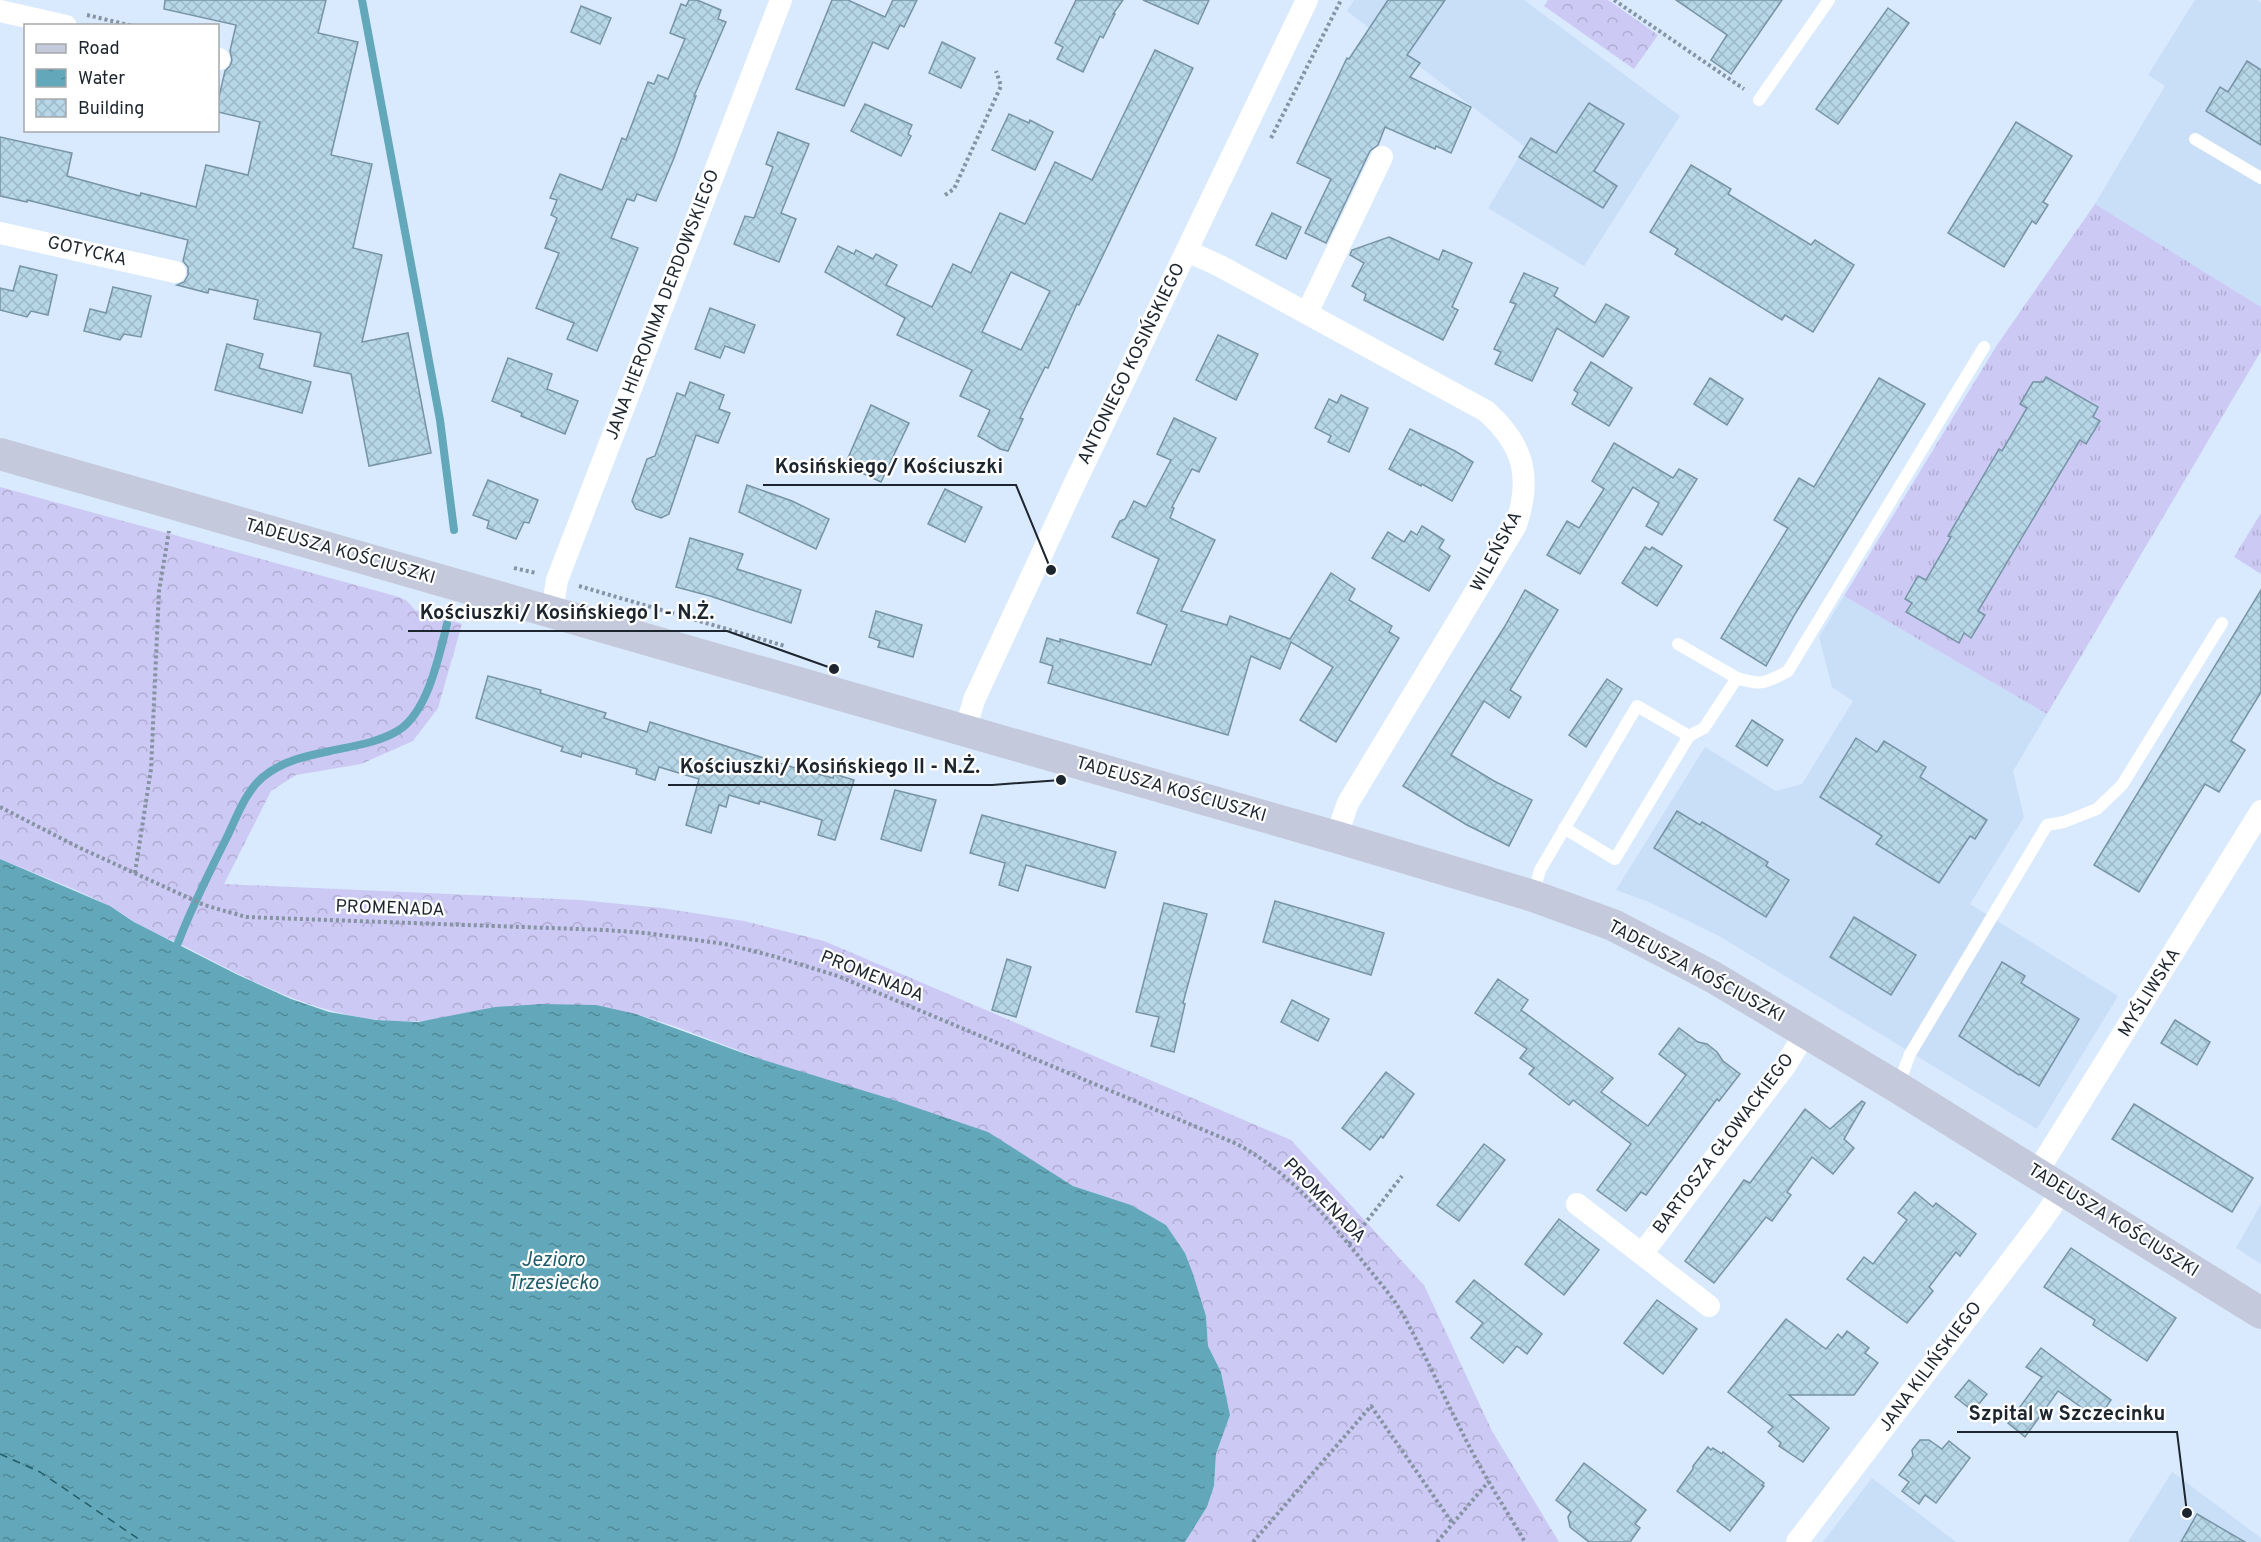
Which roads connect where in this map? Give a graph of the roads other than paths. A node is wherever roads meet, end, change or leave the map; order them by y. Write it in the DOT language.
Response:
graph roads {
  1 [pos="781,0"];
  2 [pos="1306,0"];
  3 [pos="1829,0"];
  4 [pos="0,11"];
  5 [pos="57,24"];
  6 [pos="1759,100"];
  7 [pos="2195,139"];
  8 [pos="1382,157"];
  9 [pos="2261,178"];
  10 [pos="0,232"];
  11 [pos="1187,250"];
  12 [pos="175,272"];
  13 [pos="1307,314"];
  14 [pos="1984,347"];
  15 [pos="0,454"];
  16 [pos="552,612"];
  17 [pos="2222,622"];
  18 [pos="1678,644"];
  19 [pos="1737,678"];
  20 [pos="965,731"];
  21 [pos="1689,736"];
  22 [pos="2261,811"];
  23 [pos="1564,828"];
  24 [pos="1336,837"];
  25 [pos="1533,896"];
  26 [pos="1806,1032"];
  27 [pos="1897,1087"];
  28 [pos="2036,1174"];
  29 [pos="2062,1191"];
  30 [pos="1576,1204"];
  31 [pos="1641,1254"];
  32 [pos="1709,1306"];
  33 [pos="2261,1313"];
  34 [pos="1797,1542"];
  1 -- 16 [label="street, JANA HIERONIMA DERDOWSKIEGO"];
  2 -- 11 [label="street, ANTONIEGO KOSIŃSKIEGO"];
  3 -- 6 [label="lane"];
  4 -- 5 [label="street"];
  7 -- 9 [label="lane"];
  8 -- 13 [label="street"];
  10 -- 12 [label="street, GOTYCKA"];
  11 -- 13 [label="street, WILEŃSKA"];
  11 -- 20 [label="street, ANTONIEGO KOSIŃSKIEGO"];
  13 -- 24 [label="street, WILEŃSKA"];
  14 -- 19 [label="lane"];
  15 -- 16 [label="street, TADEUSZA KOŚCIUSZKI"];
  16 -- 20 [label="street, TADEUSZA KOŚCIUSZKI"];
  17 -- 27 [label="lane"];
  18 -- 19 [label="lane"];
  19 -- 21 [label="lane"];
  20 -- 24 [label="street, TADEUSZA KOŚCIUSZKI"];
  21 -- 23 [label="lane"];
  21 -- 23 [label="lane"];
  22 -- 28 [label="street, MYŚLIWSKA"];
  23 -- 25 [label="lane"];
  24 -- 25 [label="street, TADEUSZA KOŚCIUSZKI"];
  25 -- 26 [label="street, TADEUSZA KOŚCIUSZKI"];
  26 -- 27 [label="street, TADEUSZA KOŚCIUSZKI"];
  26 -- 31 [label="street, BARTOSZA GŁOWACKIEGO"];
  27 -- 28 [label="street, TADEUSZA KOŚCIUSZKI"];
  28 -- 29 [label="street, TADEUSZA KOŚCIUSZKI"];
  29 -- 33 [label="street, TADEUSZA KOŚCIUSZKI"];
  29 -- 34 [label="street, JANA KILIŃSKIEGO"];
  30 -- 31 [label="street, BARTOSZA GŁOWACKIEGO"];
  31 -- 32 [label="street, BARTOSZA GŁOWACKIEGO"];
}
